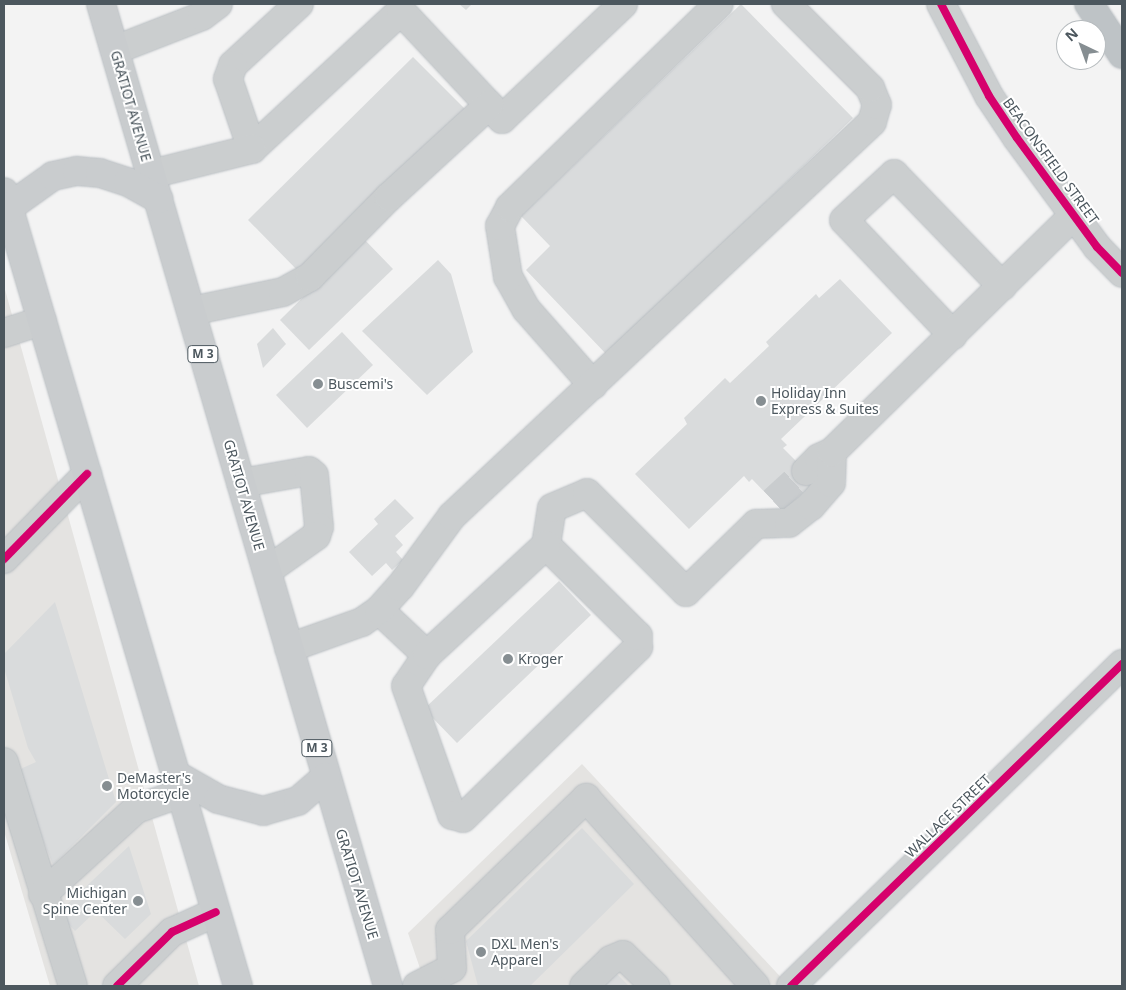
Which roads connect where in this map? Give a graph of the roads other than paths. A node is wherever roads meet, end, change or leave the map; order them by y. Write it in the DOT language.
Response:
graph roads {
  1 [pos="101,4"];
  2 [pos="218,4"];
  3 [pos="299,4"];
  4 [pos="623,4"];
  5 [pos="719,4"];
  6 [pos="786,4"];
  7 [pos="941,4"];
  8 [pos="1089,4"];
  9 [pos="398,7"];
  10 [pos="174,16"];
  11 [pos="114,50"];
  12 [pos="1122,54"];
  13 [pos="489,105"];
  14 [pos="252,149"];
  15 [pos="155,186"];
  16 [pos="6,200"];
  17 [pos="1074,215"];
  18 [pos="1122,273"];
  19 [pos="1002,286"];
  20 [pos="191,311"];
  21 [pos="42,321"];
  22 [pos="4,333"];
  23 [pos="953,336"];
  24 [pos="593,385"];
  25 [pos="832,452"];
  26 [pos="806,471"];
  27 [pos="87,474"];
  28 [pos="241,483"];
  29 [pos="773,501"];
  30 [pos="756,524"];
  31 [pos="546,544"];
  32 [pos="4,559"];
  33 [pos="267,571"];
  34 [pos="379,610"];
  35 [pos="289,648"];
  36 [pos="427,655"];
  37 [pos="1122,664"];
  38 [pos="4,762"];
  39 [pos="326,777"];
  40 [pos="179,784"];
  41 [pos="43,894"];
  42 [pos="216,912"];
  43 [pos="73,986"];
  44 [pos="117,986"];
  45 [pos="238,986"];
  46 [pos="388,986"];
  47 [pos="417,986"];
  48 [pos="584,986"];
  49 [pos="655,986"];
  50 [pos="756,986"];
  51 [pos="791,986"];
  1 -- 11 [label="main road, GRATIOT AVENUE / M 3"];
  2 -- 10 [label="street"];
  3 -- 14 [label="street"];
  4 -- 13 [label="street"];
  5 -- 24 [label="street"];
  6 -- 24 [label="street"];
  7 -- 17 [label="street, BEACONSFIELD STREET"];
  8 -- 12 [label="highway"];
  9 -- 13 [label="street"];
  9 -- 14 [label="street"];
  10 -- 11 [label="street"];
  11 -- 15 [label="main road, GRATIOT AVENUE / M 3"];
  13 -- 20 [label="street"];
  14 -- 15 [label="street"];
  15 -- 16 [label="main road"];
  15 -- 20 [label="main road, GRATIOT AVENUE / M 3"];
  16 -- 21 [label="main road"];
  17 -- 18 [label="street, BEACONSFIELD STREET"];
  17 -- 19 [label="street"];
  19 -- 23 [label="street"];
  19 -- 23 [label="street"];
  20 -- 28 [label="main road, GRATIOT AVENUE / M 3"];
  21 -- 22 [label="street"];
  21 -- 27 [label="main road"];
  23 -- 25 [label="street"];
  24 -- 34 [label="street"];
  25 -- 26 [label="street"];
  25 -- 30 [label="street"];
  27 -- 32 [label="street"];
  27 -- 40 [label="main road"];
  28 -- 33 [label="main road, GRATIOT AVENUE / M 3"];
  28 -- 33 [label="street"];
  29 -- 30 [label="street"];
  30 -- 31 [label="street"];
  31 -- 36 [label="street"];
  31 -- 36 [label="street"];
  33 -- 35 [label="main road, GRATIOT AVENUE / M 3"];
  34 -- 35 [label="street"];
  34 -- 36 [label="street"];
  35 -- 39 [label="main road, GRATIOT AVENUE / M 3"];
  37 -- 51 [label="street, WALLACE STREET"];
  38 -- 41 [label="street"];
  39 -- 40 [label="main road"];
  39 -- 46 [label="main road, GRATIOT AVENUE / M 3"];
  40 -- 41 [label="street"];
  40 -- 42 [label="main road"];
  41 -- 43 [label="street"];
  42 -- 44 [label="street"];
  42 -- 45 [label="main road"];
  47 -- 50 [label="street"];
  48 -- 49 [label="street"];
}
